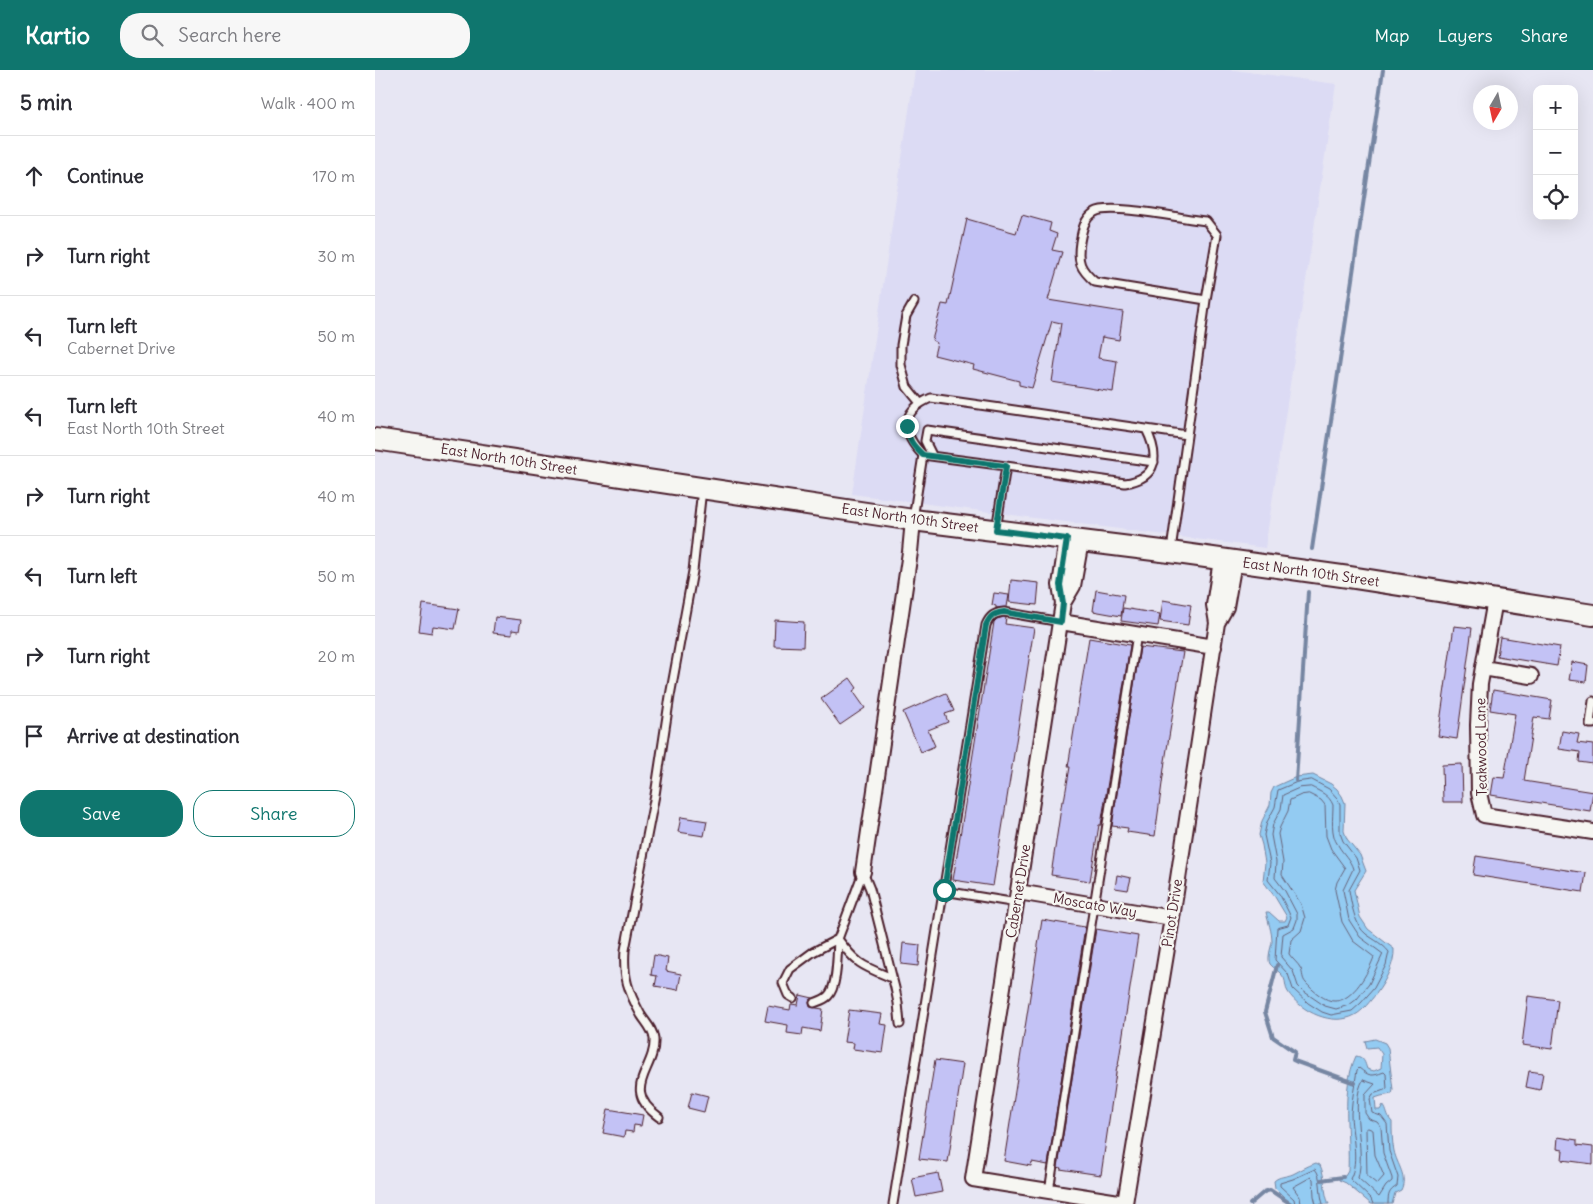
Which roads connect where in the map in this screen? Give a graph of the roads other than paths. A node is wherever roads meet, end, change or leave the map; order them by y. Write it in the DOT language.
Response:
graph roads {
  1 [pos="1205,300"];
  2 [pos="914,302"];
  3 [pos="920,403"];
  4 [pos="1145,429"];
  5 [pos="1187,434"];
  6 [pos="375,439"];
  7 [pos="923,455"];
  8 [pos="932,455"];
  9 [pos="1154,462"];
  10 [pos="1006,466"];
  11 [pos="701,488"];
  12 [pos="913,520"];
  13 [pos="996,530"];
  14 [pos="1074,540"];
  15 [pos="1170,552"];
  16 [pos="1227,561"];
  17 [pos="1495,600"];
  18 [pos="1593,615"];
  19 [pos="1061,622"];
  20 [pos="1137,634"];
  21 [pos="1214,646"];
  22 [pos="1483,668"];
  23 [pos="1531,676"];
  24 [pos="1593,700"];
  25 [pos="1593,724"];
  26 [pos="1593,832"];
  27 [pos="863,872"];
  28 [pos="944,890"];
  29 [pos="1017,898"];
  30 [pos="1095,905"];
  31 [pos="1172,918"];
  32 [pos="838,938"];
  33 [pos="892,978"];
  34 [pos="793,998"];
  35 [pos="814,1003"];
  36 [pos="900,1024"];
  37 [pos="659,1118"];
  38 [pos="1049,1191"];
  39 [pos="1125,1203"];
  40 [pos="893,1204"];
  1 -- 1 [label="lane"];
  1 -- 5 [label="lane"];
  2 -- 3 [label="lane"];
  3 -- 4 [label="lane"];
  3 -- 7 [label="lane"];
  4 -- 5 [label="lane"];
  4 -- 9 [label="lane"];
  5 -- 15 [label="lane"];
  6 -- 11 [label="main road, East North 10th Street"];
  7 -- 8 [label="lane"];
  7 -- 12 [label="lane"];
  8 -- 9 [label="lane"];
  8 -- 10 [label="lane"];
  9 -- 10 [label="lane"];
  10 -- 13 [label="lane"];
  11 -- 12 [label="main road, East North 10th Street"];
  11 -- 37 [label="lane"];
  12 -- 13 [label="main road, East North 10th Street"];
  12 -- 27 [label="street"];
  13 -- 14 [label="main road, East North 10th Street"];
  14 -- 15 [label="main road, East North 10th Street"];
  14 -- 19 [label="street, Cabernet Drive"];
  15 -- 16 [label="main road, East North 10th Street"];
  16 -- 17 [label="main road, East North 10th Street"];
  16 -- 21 [label="street, Pinot Drive"];
  17 -- 18 [label="main road, East North 10th Street"];
  17 -- 22 [label="street, Teakwood Lane"];
  19 -- 20 [label="street"];
  19 -- 28 [label="lane"];
  19 -- 29 [label="street, Cabernet Drive"];
  20 -- 21 [label="street"];
  20 -- 30 [label="lane"];
  21 -- 31 [label="street, Pinot Drive"];
  22 -- 23 [label="street"];
  22 -- 26 [label="street, Teakwood Lane"];
  24 -- 25 [label="lane"];
  27 -- 32 [label="lane"];
  27 -- 33 [label="lane"];
  28 -- 29 [label="lane"];
  28 -- 40 [label="lane"];
  29 -- 30 [label="street, Moscato Way"];
  29 -- 38 [label="street, Cabernet Drive"];
  30 -- 31 [label="street, Moscato Way"];
  30 -- 38 [label="lane"];
  31 -- 39 [label="street, Pinot Drive"];
  32 -- 33 [label="lane"];
  32 -- 34 [label="lane"];
  32 -- 35 [label="lane"];
  33 -- 36 [label="lane"];
  38 -- 39 [label="street"];
}
